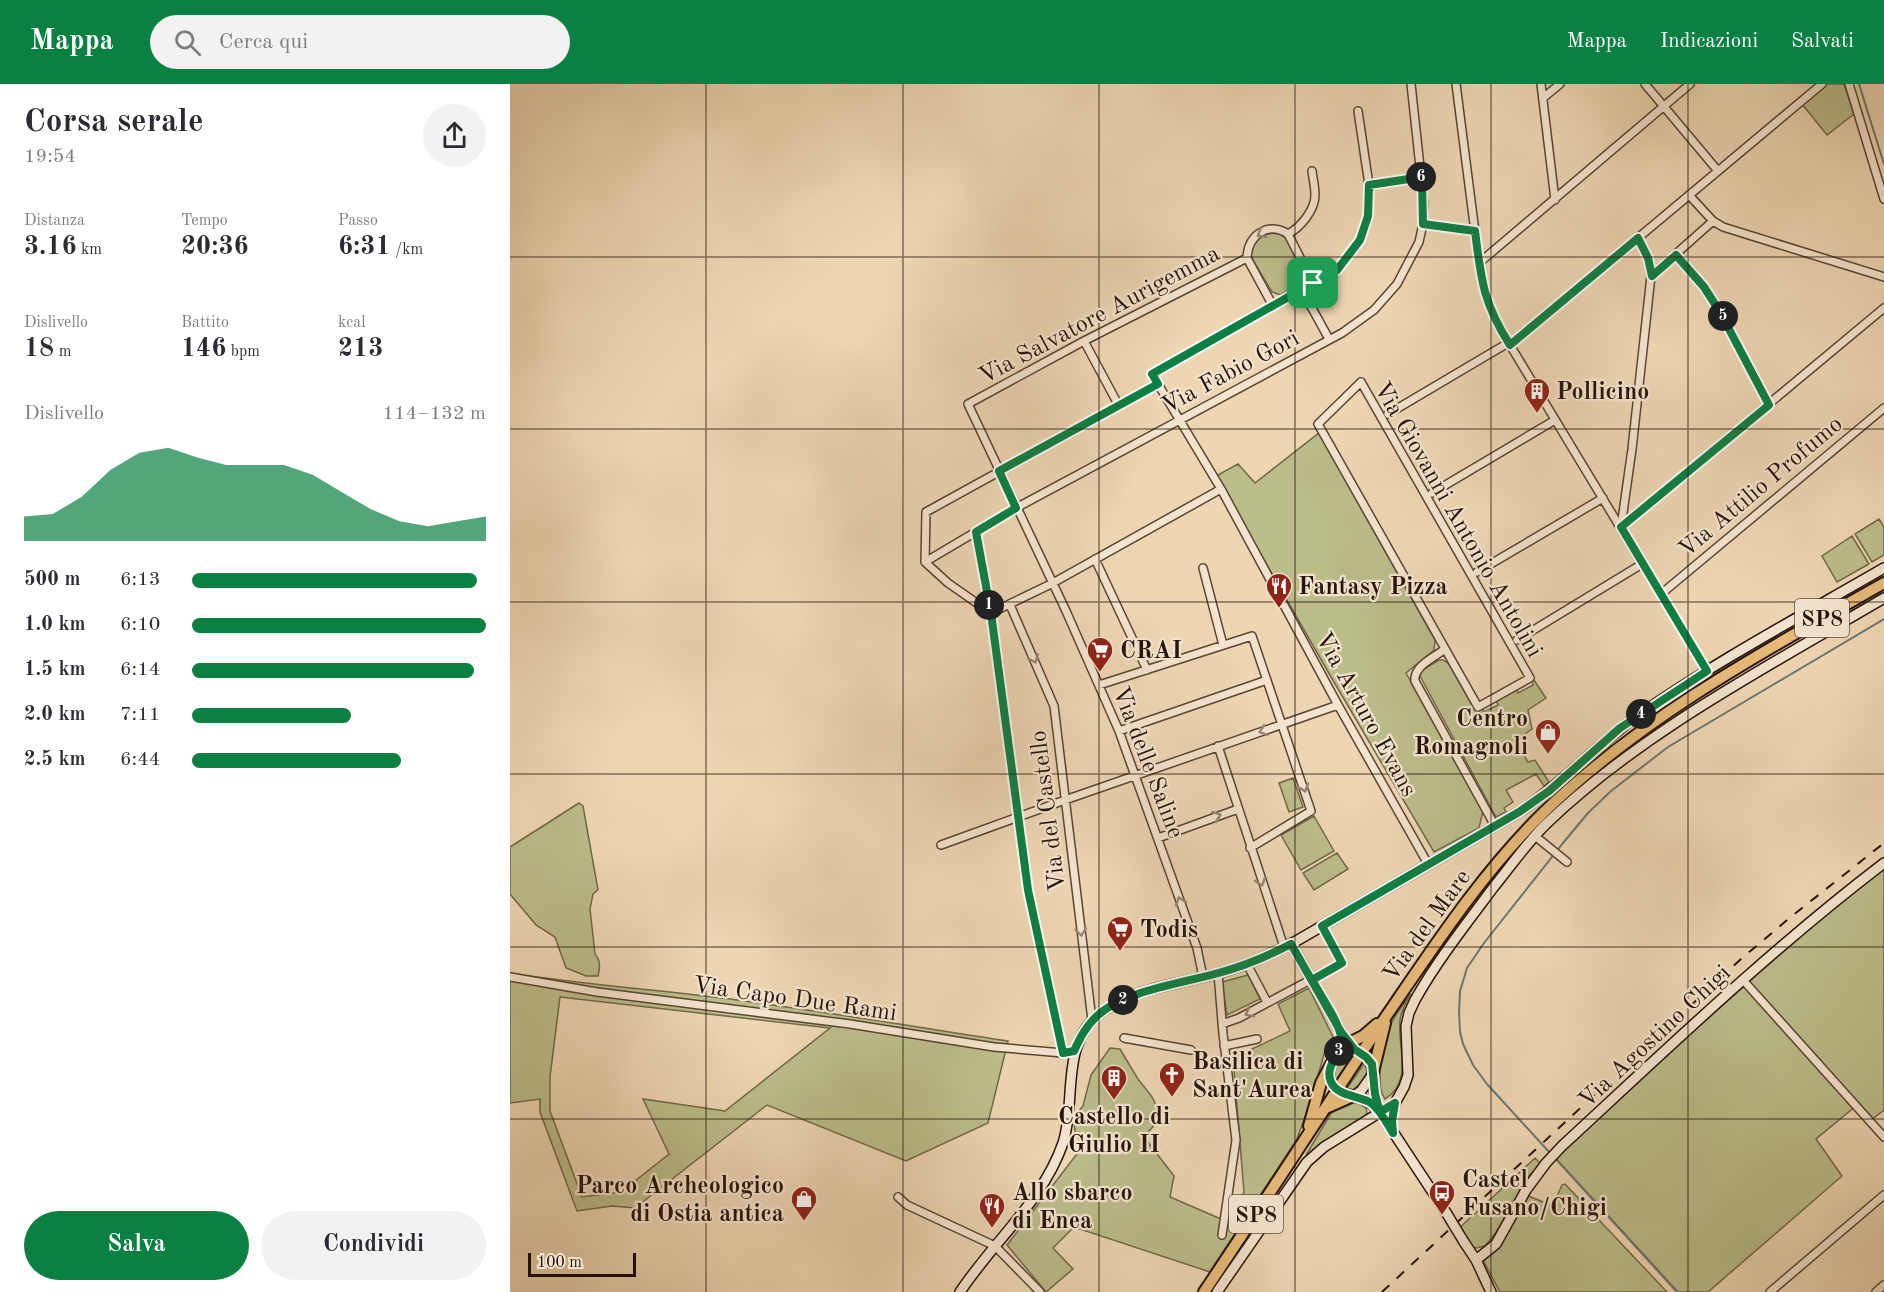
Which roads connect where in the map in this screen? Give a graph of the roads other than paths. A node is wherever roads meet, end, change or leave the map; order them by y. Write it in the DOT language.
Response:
graph roads {
  1 [pos="1411,84"];
  2 [pos="1456,84"];
  3 [pos="1541,84"];
  4 [pos="1560,84"];
  5 [pos="1645,84"];
  6 [pos="1690,84"];
  7 [pos="1822,84"];
  8 [pos="1849,84"];
  9 [pos="1543,98"];
  10 [pos="1664,107"];
  11 [pos="1358,111"];
  12 [pos="1312,171"];
  13 [pos="1718,171"];
  14 [pos="1422,177"];
  15 [pos="1369,185"];
  16 [pos="1689,195"];
  17 [pos="1884,199"];
  18 [pos="1555,200"];
  19 [pos="1713,221"];
  20 [pos="1423,224"];
  21 [pos="1475,231"];
  22 [pos="1288,234"];
  23 [pos="1638,238"];
  24 [pos="1676,255"];
  25 [pos="1247,258"];
  26 [pos="1479,263"];
  27 [pos="1652,276"];
  28 [pos="1884,277"];
  29 [pos="1313,283"];
  30 [pos="1302,290"];
  31 [pos="1273,306"];
  32 [pos="1884,308"];
  33 [pos="1329,339"];
  34 [pos="1084,341"];
  35 [pos="1509,344"];
  36 [pos="1158,384"];
  37 [pos="968,404"];
  38 [pos="1769,405"];
  39 [pos="1119,406"];
  40 [pos="1884,408"];
  41 [pos="1388,414"];
  42 [pos="1180,420"];
  43 [pos="1556,420"];
  44 [pos="999,471"];
  45 [pos="1221,489"];
  46 [pos="1432,493"];
  47 [pos="1603,498"];
  48 [pos="1016,508"];
  49 [pos="1621,527"];
  50 [pos="976,532"];
  51 [pos="1095,559"];
  52 [pos="925,562"];
  53 [pos="1642,564"];
  54 [pos="1203,568"];
  55 [pos="1884,568"];
  56 [pos="1477,572"];
  57 [pos="1884,583"];
  58 [pos="1051,584"];
  59 [pos="1661,594"];
  60 [pos="1884,598"];
  61 [pos="1010,605"];
  62 [pos="991,613"];
  63 [pos="1517,640"];
  64 [pos="1223,645"];
  65 [pos="1445,649"];
  66 [pos="1147,670"];
  67 [pos="1707,671"];
  68 [pos="1268,680"];
  69 [pos="1098,685"];
  70 [pos="1338,705"];
  71 [pos="1283,725"];
  72 [pos="1119,731"];
  73 [pos="1218,747"];
  74 [pos="1136,775"];
  75 [pos="1065,800"];
  76 [pos="1238,809"];
  77 [pos="1019,816"];
  78 [pos="1495,826"];
  79 [pos="1535,836"];
  80 [pos="1158,838"];
  81 [pos="942,845"];
  82 [pos="1250,848"];
  83 [pos="1567,862"];
  84 [pos="1884,863"];
  85 [pos="1428,864"];
  86 [pos="1322,926"];
  87 [pos="1287,945"];
  88 [pos="1247,964"];
  89 [pos="1218,973"];
  90 [pos="510,977"];
  91 [pos="1203,977"];
  92 [pos="1312,980"];
  93 [pos="1743,980"];
  94 [pos="1268,1002"];
  95 [pos="1387,1016"];
  96 [pos="1092,1020"];
  97 [pos="1222,1024"];
  98 [pos="1341,1032"];
  99 [pos="1124,1038"];
  100 [pos="1257,1039"];
  101 [pos="1224,1046"];
  102 [pos="1355,1048"];
  103 [pos="1191,1050"];
  104 [pos="1074,1051"];
  105 [pos="1063,1053"];
  106 [pos="1334,1060"];
  107 [pos="1373,1072"];
  108 [pos="1337,1090"];
  109 [pos="1353,1096"];
  110 [pos="1395,1103"];
  111 [pos="1326,1109"];
  112 [pos="1380,1112"];
  113 [pos="1393,1133"];
  114 [pos="1306,1135"];
  115 [pos="1884,1137"];
  116 [pos="1884,1195"];
  117 [pos="898,1197"];
  118 [pos="1222,1235"];
  119 [pos="995,1246"];
  120 [pos="1476,1260"];
  121 [pos="1884,1285"];
  122 [pos="960,1292"];
  123 [pos="1040,1292"];
  124 [pos="1204,1292"];
  125 [pos="1217,1292"];
  126 [pos="1491,1292"];
  127 [pos="1770,1292"];
  128 [pos="1876,1292"];
  1 -- 14 [label="street, Via Fabio Gori"];
  2 -- 21 [label="street"];
  3 -- 9 [label="street"];
  4 -- 9 [label="street"];
  5 -- 10 [label="street"];
  6 -- 10 [label="street"];
  7 -- 13 [label="street"];
  8 -- 17 [label="street"];
  9 -- 18 [label="street"];
  10 -- 13 [label="street"];
  10 -- 18 [label="street"];
  11 -- 15 [label="street"];
  12 -- 22 [label="street"];
  13 -- 16 [label="street"];
  14 -- 15 [label="street"];
  14 -- 20 [label="street, Via Fabio Gori"];
  15 -- 29 [label="street"];
  16 -- 19 [label="street"];
  16 -- 23 [label="street"];
  18 -- 26 [label="street"];
  19 -- 24 [label="street"];
  19 -- 28 [label="street"];
  20 -- 21 [label="street"];
  20 -- 33 [label="street, Via Fabio Gori"];
  21 -- 26 [label="street"];
  22 -- 25 [label="street, one-way"];
  22 -- 29 [label="street"];
  23 -- 27 [label="street"];
  23 -- 35 [label="street"];
  24 -- 27 [label="street"];
  24 -- 38 [label="street"];
  25 -- 31 [label="street"];
  25 -- 34 [label="street, Via Salvatore Aurigemma"];
  26 -- 35 [label="street"];
  27 -- 49 [label="street"];
  29 -- 30 [label="street"];
  30 -- 31 [label="street"];
  30 -- 33 [label="street"];
  31 -- 36 [label="street, Via Arturo Evans"];
  32 -- 38 [label="street"];
  33 -- 42 [label="street, Via Fabio Gori"];
  34 -- 37 [label="street, Via Salvatore Aurigemma"];
  34 -- 39 [label="street"];
  35 -- 41 [label="street"];
  35 -- 43 [label="street"];
  36 -- 39 [label="street"];
  36 -- 42 [label="street, Via Arturo Evans"];
  37 -- 44 [label="street, Via delle Saline"];
  38 -- 49 [label="street"];
  39 -- 44 [label="street"];
  40 -- 59 [label="street, Via Attilio Profumo"];
  42 -- 45 [label="street, Via Arturo Evans"];
  42 -- 48 [label="street, Via Fabio Gori"];
  43 -- 46 [label="street"];
  43 -- 47 [label="street"];
  44 -- 48 [label="street, Via delle Saline"];
  44 -- 52 [label="street"];
  45 -- 51 [label="street"];
  45 -- 70 [label="street, Via Arturo Evans"];
  47 -- 49 [label="street"];
  47 -- 56 [label="street"];
  48 -- 50 [label="street, Via Fabio Gori"];
  48 -- 58 [label="street, Via delle Saline"];
  49 -- 53 [label="street"];
  50 -- 52 [label="street, Via Fabio Gori"];
  50 -- 62 [label="street"];
  51 -- 58 [label="street"];
  51 -- 66 [label="street"];
  52 -- 62 [label="street"];
  53 -- 59 [label="street"];
  53 -- 63 [label="street"];
  54 -- 64 [label="street"];
  55 -- 67 [label="main road"];
  57 -- 95 [label="main road, Via del Mare / SP8"];
  58 -- 61 [label="street"];
  58 -- 69 [label="street, Via delle Saline"];
  59 -- 67 [label="street"];
  60 -- 79 [label="main road"];
  61 -- 62 [label="street"];
  61 -- 75 [label="street, Via del Castello, one-way"];
  62 -- 77 [label="street"];
  64 -- 66 [label="street"];
  64 -- 68 [label="street"];
  65 -- 65 [label="street, Via Giovanni Antonio Antolini"];
  65 -- 78 [label="street"];
  66 -- 69 [label="street"];
  67 -- 78 [label="main road"];
  68 -- 71 [label="street"];
  68 -- 72 [label="street"];
  69 -- 72 [label="street, Via delle Saline"];
  70 -- 71 [label="street"];
  70 -- 85 [label="street, Via Arturo Evans"];
  71 -- 73 [label="street, one-way"];
  71 -- 82 [label="street, one-way"];
  72 -- 74 [label="street, Via delle Saline"];
  73 -- 74 [label="street"];
  73 -- 76 [label="street"];
  74 -- 75 [label="street"];
  74 -- 80 [label="street, Via delle Saline"];
  75 -- 77 [label="street"];
  75 -- 96 [label="street, Via del Castello, one-way"];
  80 -- 76 [label="street, one-way"];
  76 -- 82 [label="street"];
  77 -- 81 [label="street"];
  77 -- 105 [label="street"];
  78 -- 85 [label="main road"];
  79 -- 83 [label="street"];
  79 -- 110 [label="main road"];
  91 -- 80 [label="street, Via delle Saline, one-way"];
  82 -- 87 [label="street, one-way"];
  84 -- 93 [label="main road, Via Agostino Chigi"];
  85 -- 86 [label="main road"];
  86 -- 87 [label="main road"];
  86 -- 92 [label="street"];
  87 -- 88 [label="main road"];
  87 -- 92 [label="main road"];
  88 -- 89 [label="main road"];
  88 -- 94 [label="street"];
  89 -- 91 [label="main road"];
  89 -- 97 [label="street"];
  90 -- 105 [label="street, Via Capo Due Rami"];
  91 -- 96 [label="main road"];
  92 -- 94 [label="street"];
  92 -- 98 [label="main road"];
  93 -- 115 [label="street"];
  93 -- 120 [label="main road, Via Agostino Chigi"];
  94 -- 97 [label="street, one-way"];
  95 -- 102 [label="main road, Via del Mare / SP8"];
  95 -- 107 [label="main road"];
  96 -- 104 [label="main road"];
  97 -- 101 [label="street"];
  98 -- 102 [label="main road"];
  98 -- 106 [label="main road"];
  99 -- 103 [label="street"];
  100 -- 101 [label="street"];
  101 -- 118 [label="street"];
  102 -- 106 [label="main road"];
  102 -- 107 [label="main road"];
  102 -- 108 [label="main road, Via del Mare / SP8"];
  104 -- 105 [label="street, Via Capo Due Rami"];
  104 -- 119 [label="main road"];
  106 -- 108 [label="main road"];
  106 -- 114 [label="main road"];
  107 -- 109 [label="main road"];
  107 -- 112 [label="main road"];
  108 -- 109 [label="main road"];
  108 -- 111 [label="main road, Via del Mare / SP8"];
  109 -- 111 [label="main road"];
  109 -- 112 [label="main road"];
  110 -- 112 [label="main road"];
  110 -- 113 [label="main road"];
  111 -- 114 [label="main road, Via del Mare / SP8"];
  112 -- 113 [label="main road"];
  112 -- 125 [label="main road"];
  113 -- 120 [label="main road, bridge"];
  114 -- 124 [label="main road, Via del Mare / SP8"];
  116 -- 127 [label="street"];
  117 -- 119 [label="street"];
  119 -- 122 [label="main road"];
  119 -- 123 [label="street"];
  120 -- 126 [label="main road"];
  121 -- 128 [label="street"];
}
